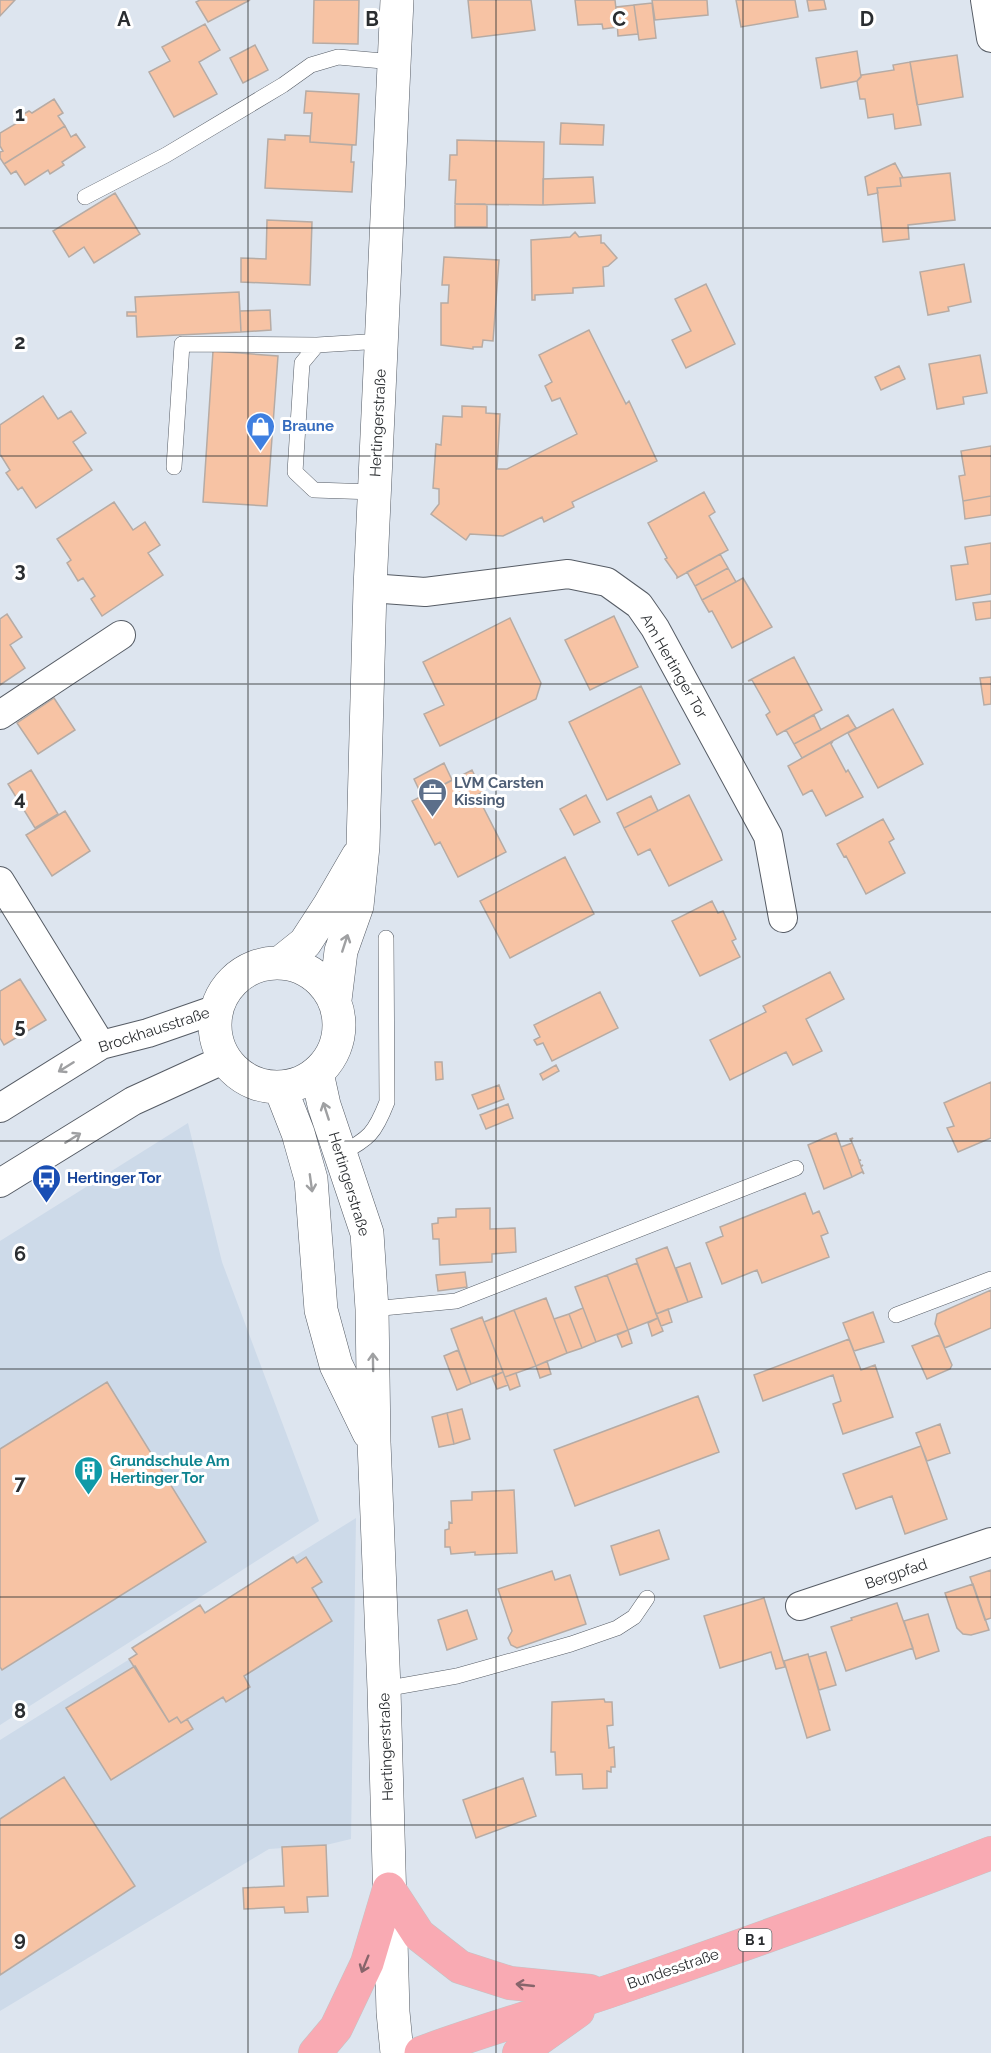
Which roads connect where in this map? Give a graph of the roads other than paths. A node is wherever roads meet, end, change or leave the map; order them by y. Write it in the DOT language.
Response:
graph roads {
  1 [pos="397,0"];
  2 [pos="985,0"];
  3 [pos="991,38"];
  4 [pos="394,62"];
  5 [pos="84,197"];
  6 [pos="382,341"];
  7 [pos="317,345"];
  8 [pos="174,467"];
  9 [pos="375,492"];
  10 [pos="370,588"];
  11 [pos="121,635"];
  12 [pos="0,715"];
  13 [pos="363,846"];
  14 [pos="0,881"];
  15 [pos="783,918"];
  16 [pos="386,938"];
  17 [pos="280,963"];
  18 [pos="334,1000"];
  19 [pos="217,1009"];
  20 [pos="101,1045"];
  21 [pos="225,1059"];
  22 [pos="317,1073"];
  23 [pos="280,1087"];
  24 [pos="0,1108"];
  25 [pos="340,1154"];
  26 [pos="796,1168"];
  27 [pos="0,1183"];
  28 [pos="991,1279"];
  29 [pos="372,1309"];
  30 [pos="896,1316"];
  31 [pos="374,1442"];
  32 [pos="991,1542"];
  33 [pos="647,1598"];
  34 [pos="800,1606"];
  35 [pos="384,1689"];
  36 [pos="991,1853"];
  37 [pos="389,1889"];
  38 [pos="604,1993"];
  39 [pos="315,2053"];
  40 [pos="396,2053"];
  41 [pos="421,2053"];
  42 [pos="519,2053"];
  1 -- 4 [label="main road, Hertingerstraße"];
  2 -- 3 [label="street"];
  4 -- 5 [label="lane"];
  4 -- 6 [label="main road, Hertingerstraße"];
  6 -- 7 [label="lane"];
  6 -- 9 [label="main road, Hertingerstraße"];
  7 -- 8 [label="lane"];
  7 -- 9 [label="lane"];
  9 -- 10 [label="main road, Hertingerstraße"];
  10 -- 13 [label="main road, Hertingerstraße"];
  10 -- 15 [label="street, Am Hertinger Tor"];
  11 -- 12 [label="street"];
  13 -- 17 [label="main road, Hertingerstraße"];
  18 -- 13 [label="main road, Hertingerstraße, one-way"];
  14 -- 20 [label="street"];
  16 -- 25 [label="lane"];
  17 -- 18 [label="main road, Hertingerstraße"];
  17 -- 19 [label="main road, Hertingerstraße"];
  18 -- 22 [label="main road, Hertingerstraße"];
  19 -- 20 [label="street, Brockhausstraße"];
  19 -- 21 [label="main road"];
  20 -- 24 [label="street, Brockhausstraße, one-way"];
  21 -- 23 [label="main road"];
  27 -- 21 [label="street, one-way"];
  22 -- 23 [label="main road"];
  25 -- 22 [label="main road, Hertingerstraße, one-way"];
  23 -- 31 [label="main road, Hertingerstraße, one-way"];
  25 -- 29 [label="main road, Hertingerstraße"];
  26 -- 29 [label="lane"];
  28 -- 30 [label="lane"];
  31 -- 29 [label="main road, Hertingerstraße, one-way"];
  31 -- 35 [label="main road, Hertingerstraße"];
  32 -- 34 [label="street, Bergpfad"];
  33 -- 35 [label="lane"];
  35 -- 37 [label="main road, Hertingerstraße"];
  36 -- 38 [label="main road, Bundesstraße / B 1"];
  38 -- 37 [label="main road, one-way"];
  37 -- 39 [label="main road, one-way"];
  37 -- 40 [label="main road, Hertingerstraße"];
  38 -- 41 [label="main road, Bundesstraße / B 1"];
  38 -- 42 [label="main road"];
}
